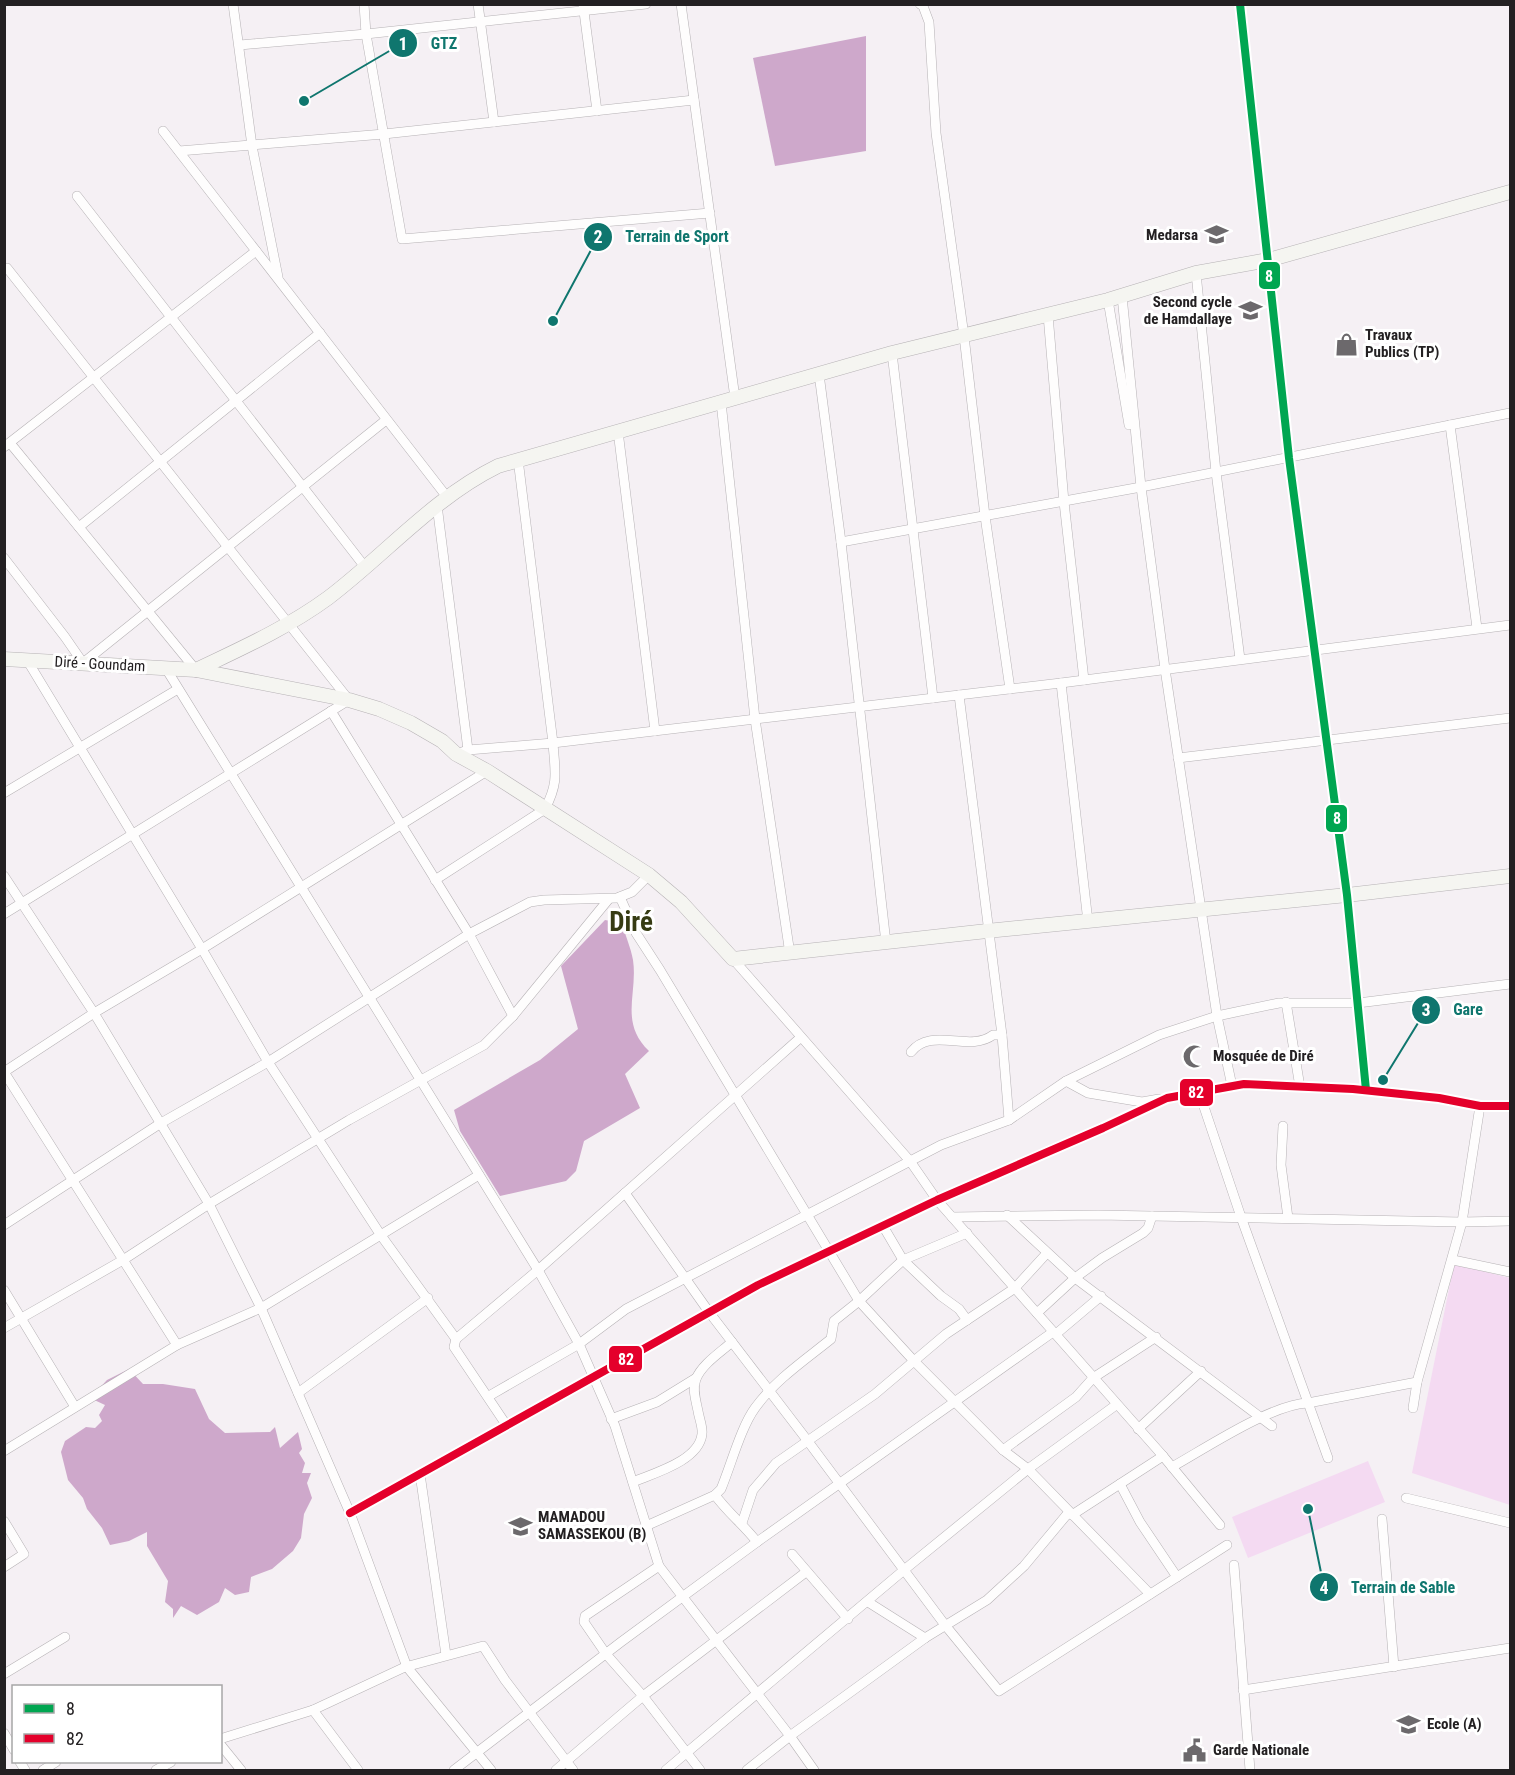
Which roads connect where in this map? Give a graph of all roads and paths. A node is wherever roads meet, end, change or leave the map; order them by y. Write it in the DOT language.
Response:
graph roads {
  1 [pos="233,4"];
  2 [pos="364,4"];
  3 [pos="478,4"];
  4 [pos="646,4"];
  5 [pos="681,4"];
  6 [pos="1240,4"];
  7 [pos="922,5"];
  8 [pos="584,8"];
  9 [pos="480,22"];
  10 [pos="366,34"];
  11 [pos="240,45"];
  12 [pos="694,100"];
  13 [pos="597,111"];
  14 [pos="494,122"];
  15 [pos="163,131"];
  16 [pos="384,134"];
  17 [pos="252,146"];
  18 [pos="179,151"];
  19 [pos="1510,192"];
  20 [pos="77,196"];
  21 [pos="710,213"];
  22 [pos="256,251"];
  23 [pos="1268,260"];
  24 [pos="7,268"];
  25 [pos="1196,273"];
  26 [pos="278,279"];
  27 [pos="1115,298"];
  28 [pos="1048,315"];
  29 [pos="171,317"];
  30 [pos="320,333"];
  31 [pos="964,336"];
  32 [pos="892,353"];
  33 [pos="819,374"];
  34 [pos="94,378"];
  35 [pos="236,400"];
  36 [pos="728,400"];
  37 [pos="1510,413"];
  38 [pos="386,420"];
  39 [pos="1450,425"];
  40 [pos="618,431"];
  41 [pos="1131,434"];
  42 [pos="7,445"];
  43 [pos="1289,458"];
  44 [pos="518,459"];
  45 [pos="160,462"];
  46 [pos="1216,472"];
  47 [pos="303,486"];
  48 [pos="1141,488"];
  49 [pos="442,501"];
  50 [pos="1064,502"];
  51 [pos="985,516"];
  52 [pos="79,526"];
  53 [pos="913,529"];
  54 [pos="841,542"];
  55 [pos="228,547"];
  56 [pos="4,558"];
  57 [pos="365,567"];
  58 [pos="148,611"];
  59 [pos="1510,624"];
  60 [pos="289,625"];
  61 [pos="1477,628"];
  62 [pos="1314,649"];
  63 [pos="4,659"];
  64 [pos="1240,659"];
  65 [pos="27,660"];
  66 [pos="83,663"];
  67 [pos="165,667"];
  68 [pos="1165,669"];
  69 [pos="196,670"];
  70 [pos="1084,680"];
  71 [pos="1060,683"];
  72 [pos="178,689"];
  73 [pos="1010,689"];
  74 [pos="959,695"];
  75 [pos="933,698"];
  76 [pos="349,700"];
  77 [pos="860,707"];
  78 [pos="331,711"];
  79 [pos="1510,718"];
  80 [pos="755,719"];
  81 [pos="655,731"];
  82 [pos="1326,739"];
  83 [pos="553,743"];
  84 [pos="80,749"];
  85 [pos="462,752"];
  86 [pos="1178,758"];
  87 [pos="487,771"];
  88 [pos="231,774"];
  89 [pos="4,793"];
  90 [pos="546,809"];
  91 [pos="400,825"];
  92 [pos="133,836"];
  93 [pos="649,875"];
  94 [pos="4,876"];
  95 [pos="1510,876"];
  96 [pos="435,880"];
  97 [pos="301,887"];
  98 [pos="1347,895"];
  99 [pos="620,897"];
  100 [pos="608,900"];
  101 [pos="22,903"];
  102 [pos="1202,910"];
  103 [pos="4,914"];
  104 [pos="1088,922"];
  105 [pos="987,931"];
  106 [pos="469,934"];
  107 [pos="886,943"];
  108 [pos="202,949"];
  109 [pos="790,954"];
  110 [pos="733,959"];
  111 [pos="1510,984"];
  112 [pos="369,996"];
  113 [pos="1286,1002"];
  114 [pos="1358,1003"];
  115 [pos="94,1013"];
  116 [pos="513,1016"];
  117 [pos="1217,1016"];
  118 [pos="1002,1035"];
  119 [pos="800,1038"];
  120 [pos="911,1052"];
  121 [pos="268,1062"];
  122 [pos="4,1072"];
  123 [pos="421,1080"];
  124 [pos="1066,1080"];
  125 [pos="1232,1086"];
  126 [pos="1300,1087"];
  127 [pos="1366,1090"];
  128 [pos="1199,1092"];
  129 [pos="735,1097"];
  130 [pos="1167,1098"];
  131 [pos="1510,1106"];
  132 [pos="1480,1107"];
  133 [pos="1009,1120"];
  134 [pos="161,1123"];
  135 [pos="1283,1126"];
  136 [pos="318,1140"];
  137 [pos="910,1161"];
  138 [pos="479,1174"];
  139 [pos="74,1182"];
  140 [pos="625,1193"];
  141 [pos="937,1200"];
  142 [pos="209,1204"];
  143 [pos="807,1214"];
  144 [pos="1007,1215"];
  145 [pos="1152,1216"];
  146 [pos="952,1217"];
  147 [pos="1241,1217"];
  148 [pos="1288,1218"];
  149 [pos="1510,1221"];
  150 [pos="1462,1222"];
  151 [pos="4,1225"];
  152 [pos="883,1226"];
  153 [pos="967,1233"];
  154 [pos="381,1234"];
  155 [pos="829,1251"];
  156 [pos="1047,1253"];
  157 [pos="123,1260"];
  158 [pos="903,1260"];
  159 [pos="1453,1260"];
  160 [pos="538,1270"];
  161 [pos="1510,1272"];
  162 [pos="684,1278"];
  163 [pos="1075,1278"];
  164 [pos="1015,1288"];
  165 [pos="4,1290"];
  166 [pos="1101,1296"];
  167 [pos="428,1298"];
  168 [pos="859,1301"];
  169 [pos="261,1308"];
  170 [pos="709,1312"];
  171 [pos="1037,1313"];
  172 [pos="21,1318"];
  173 [pos="967,1320"];
  174 [pos="4,1328"];
  175 [pos="1054,1333"];
  176 [pos="1156,1337"];
  177 [pos="456,1339"];
  178 [pos="732,1342"];
  179 [pos="579,1344"];
  180 [pos="177,1345"];
  181 [pos="914,1361"];
  182 [pos="1201,1371"];
  183 [pos="594,1376"];
  184 [pos="696,1378"];
  185 [pos="1093,1378"];
  186 [pos="1417,1382"];
  187 [pos="770,1390"];
  188 [pos="298,1393"];
  189 [pos="489,1396"];
  190 [pos="955,1401"];
  191 [pos="1308,1402"];
  192 [pos="1116,1405"];
  193 [pos="75,1407"];
  194 [pos="1413,1408"];
  195 [pos="1262,1417"];
  196 [pos="611,1419"];
  197 [pos="507,1426"];
  198 [pos="1272,1426"];
  199 [pos="1138,1429"];
  200 [pos="807,1440"];
  201 [pos="4,1450"];
  202 [pos="1003,1450"];
  203 [pos="1163,1456"];
  204 [pos="1328,1458"];
  205 [pos="1172,1467"];
  206 [pos="1028,1470"];
  207 [pos="420,1474"];
  208 [pos="633,1482"];
  209 [pos="840,1483"];
  210 [pos="1120,1484"];
  211 [pos="715,1495"];
  212 [pos="1406,1498"];
  213 [pos="350,1513"];
  214 [pos="1071,1513"];
  215 [pos="1382,1519"];
  216 [pos="4,1521"];
  217 [pos="742,1523"];
  218 [pos="1510,1523"];
  219 [pos="1220,1525"];
  220 [pos="646,1526"];
  221 [pos="757,1542"];
  222 [pos="1227,1545"];
  223 [pos="792,1554"];
  224 [pos="1234,1565"];
  225 [pos="659,1566"];
  226 [pos="4,1567"];
  227 [pos="904,1570"];
  228 [pos="806,1572"];
  229 [pos="1177,1577"];
  230 [pos="1149,1594"];
  231 [pos="682,1597"];
  232 [pos="868,1602"];
  233 [pos="848,1619"];
  234 [pos="945,1625"];
  235 [pos="65,1637"];
  236 [pos="925,1638"];
  237 [pos="716,1640"];
  238 [pos="1510,1648"];
  239 [pos="606,1654"];
  240 [pos="446,1655"];
  241 [pos="407,1667"];
  242 [pos="1394,1667"];
  243 [pos="4,1674"];
  244 [pos="1243,1690"];
  245 [pos="758,1694"];
  246 [pos="643,1696"];
  247 [pos="313,1710"];
  248 [pos="530,1711"];
  249 [pos="4,1733"];
  250 [pos="790,1736"];
  251 [pos="222,1741"];
  252 [pos="222,1745"];
  253 [pos="12,1746"];
  254 [pos="476,1752"];
  255 [pos="687,1752"];
  256 [pos="570,1766"];
  257 [pos="241,1770"];
  258 [pos="358,1770"];
  259 [pos="453,1770"];
  260 [pos="491,1770"];
  261 [pos="556,1770"];
  262 [pos="666,1770"];
  263 [pos="700,1770"];
  264 [pos="747,1770"];
  265 [pos="814,1770"];
  266 [pos="1250,1770"];
  1 -- 11 [label="street"];
  2 -- 10 [label="street"];
  3 -- 9 [label="street"];
  4 -- 8 [label="street"];
  5 -- 12 [label="street"];
  6 -- 23 [label="street"];
  7 -- 31 [label="street"];
  8 -- 9 [label="street"];
  8 -- 13 [label="street"];
  9 -- 10 [label="street"];
  9 -- 14 [label="street"];
  10 -- 11 [label="street"];
  10 -- 16 [label="street"];
  11 -- 17 [label="street"];
  12 -- 13 [label="street"];
  12 -- 21 [label="street"];
  13 -- 14 [label="street"];
  14 -- 16 [label="street"];
  15 -- 18 [label="street"];
  16 -- 17 [label="street"];
  16 -- 21 [label="street"];
  17 -- 18 [label="street"];
  17 -- 26 [label="street"];
  18 -- 22 [label="street"];
  19 -- 23 [label="main road"];
  20 -- 29 [label="street"];
  21 -- 36 [label="street"];
  22 -- 26 [label="street"];
  22 -- 29 [label="street"];
  23 -- 25 [label="main road"];
  23 -- 43 [label="street"];
  24 -- 34 [label="street"];
  25 -- 27 [label="main road"];
  25 -- 46 [label="street"];
  26 -- 30 [label="street"];
  27 -- 28 [label="main road"];
  27 -- 41 [label="street"];
  27 -- 48 [label="street"];
  28 -- 31 [label="main road"];
  28 -- 50 [label="street"];
  29 -- 34 [label="street"];
  29 -- 35 [label="street"];
  30 -- 35 [label="street"];
  30 -- 38 [label="street"];
  31 -- 32 [label="main road"];
  31 -- 51 [label="street"];
  32 -- 33 [label="main road"];
  32 -- 53 [label="street"];
  33 -- 36 [label="main road"];
  33 -- 54 [label="street"];
  34 -- 42 [label="street"];
  34 -- 45 [label="street"];
  35 -- 45 [label="street"];
  35 -- 47 [label="street"];
  36 -- 40 [label="main road"];
  36 -- 80 [label="street"];
  37 -- 39 [label="street"];
  38 -- 47 [label="street"];
  38 -- 49 [label="street"];
  39 -- 43 [label="street"];
  39 -- 61 [label="street"];
  40 -- 44 [label="main road"];
  40 -- 81 [label="street"];
  42 -- 52 [label="street"];
  43 -- 46 [label="street"];
  43 -- 62 [label="street"];
  44 -- 49 [label="main road"];
  44 -- 83 [label="street"];
  45 -- 52 [label="street"];
  45 -- 55 [label="street"];
  46 -- 48 [label="street"];
  46 -- 64 [label="street"];
  47 -- 55 [label="street"];
  47 -- 57 [label="street"];
  48 -- 50 [label="street"];
  48 -- 68 [label="street"];
  49 -- 57 [label="main road"];
  49 -- 85 [label="street"];
  50 -- 51 [label="street"];
  50 -- 70 [label="street"];
  51 -- 53 [label="street"];
  51 -- 73 [label="street"];
  52 -- 58 [label="street"];
  53 -- 54 [label="street"];
  53 -- 75 [label="street"];
  54 -- 77 [label="street"];
  55 -- 58 [label="street"];
  55 -- 60 [label="street"];
  56 -- 66 [label="street"];
  57 -- 60 [label="main road"];
  58 -- 66 [label="street"];
  58 -- 69 [label="street"];
  59 -- 61 [label="street"];
  60 -- 69 [label="main road"];
  60 -- 76 [label="street"];
  61 -- 62 [label="street"];
  62 -- 64 [label="street"];
  62 -- 82 [label="street"];
  63 -- 65 [label="main road, Diré - Goundam"];
  64 -- 68 [label="street"];
  65 -- 66 [label="main road, Diré - Goundam"];
  65 -- 84 [label="street"];
  66 -- 67 [label="main road, Diré - Goundam"];
  67 -- 69 [label="main road, Diré - Goundam"];
  67 -- 72 [label="street"];
  68 -- 70 [label="street"];
  68 -- 86 [label="street"];
  69 -- 76 [label="main road, Diré - Goundam"];
  70 -- 71 [label="street"];
  71 -- 73 [label="street"];
  71 -- 104 [label="street"];
  72 -- 84 [label="street"];
  72 -- 88 [label="street"];
  73 -- 74 [label="street"];
  74 -- 75 [label="street"];
  74 -- 105 [label="street"];
  75 -- 77 [label="street"];
  76 -- 78 [label="street"];
  76 -- 85 [label="main road, Diré - Goundam"];
  77 -- 80 [label="street"];
  77 -- 107 [label="street"];
  78 -- 88 [label="street"];
  78 -- 91 [label="street"];
  79 -- 82 [label="street"];
  80 -- 81 [label="street"];
  80 -- 109 [label="street"];
  81 -- 83 [label="street"];
  82 -- 86 [label="street"];
  82 -- 98 [label="street"];
  83 -- 85 [label="street"];
  83 -- 90 [label="street"];
  84 -- 89 [label="street"];
  84 -- 92 [label="street"];
  85 -- 87 [label="main road, Diré - Goundam"];
  86 -- 102 [label="street"];
  87 -- 90 [label="main road, Diré - Goundam"];
  87 -- 91 [label="street"];
  88 -- 92 [label="street"];
  88 -- 97 [label="street"];
  90 -- 93 [label="main road, Diré - Goundam"];
  90 -- 96 [label="street"];
  91 -- 96 [label="street"];
  91 -- 97 [label="street"];
  92 -- 101 [label="street"];
  92 -- 108 [label="street"];
  93 -- 99 [label="street"];
  93 -- 110 [label="main road, Diré - Goundam"];
  94 -- 101 [label="street"];
  95 -- 98 [label="main road"];
  96 -- 106 [label="street"];
  97 -- 108 [label="street"];
  97 -- 112 [label="street"];
  98 -- 102 [label="main road"];
  98 -- 114 [label="street"];
  99 -- 100 [label="street"];
  99 -- 129 [label="street"];
  100 -- 106 [label="street"];
  100 -- 116 [label="street"];
  101 -- 103 [label="street"];
  101 -- 115 [label="street"];
  102 -- 104 [label="main road"];
  102 -- 117 [label="street"];
  104 -- 105 [label="main road"];
  105 -- 107 [label="main road"];
  105 -- 118 [label="street"];
  106 -- 112 [label="street"];
  106 -- 116 [label="street"];
  107 -- 109 [label="main road"];
  108 -- 115 [label="street"];
  108 -- 121 [label="street"];
  109 -- 110 [label="main road"];
  110 -- 119 [label="street"];
  111 -- 114 [label="street"];
  112 -- 121 [label="street"];
  112 -- 123 [label="street"];
  113 -- 114 [label="street"];
  113 -- 117 [label="street"];
  113 -- 126 [label="street"];
  114 -- 127 [label="street"];
  115 -- 122 [label="street"];
  115 -- 134 [label="street"];
  116 -- 123 [label="street"];
  117 -- 124 [label="street"];
  117 -- 125 [label="street"];
  118 -- 120 [label="street"];
  118 -- 133 [label="street"];
  119 -- 129 [label="street"];
  119 -- 137 [label="street"];
  121 -- 134 [label="street"];
  121 -- 136 [label="street"];
  122 -- 139 [label="street"];
  123 -- 136 [label="street"];
  123 -- 138 [label="street"];
  124 -- 130 [label="street"];
  124 -- 133 [label="street"];
  125 -- 126 [label="street"];
  125 -- 128 [label="street"];
  126 -- 127 [label="street"];
  127 -- 132 [label="street"];
  128 -- 130 [label="street"];
  128 -- 147 [label="street"];
  129 -- 140 [label="street"];
  129 -- 143 [label="street"];
  130 -- 141 [label="street"];
  131 -- 132 [label="street"];
  132 -- 150 [label="street"];
  133 -- 137 [label="street"];
  134 -- 139 [label="street"];
  134 -- 142 [label="street"];
  135 -- 148 [label="street"];
  136 -- 142 [label="street"];
  136 -- 154 [label="street"];
  137 -- 141 [label="street"];
  137 -- 143 [label="street"];
  138 -- 154 [label="street"];
  138 -- 160 [label="street"];
  139 -- 151 [label="street"];
  139 -- 157 [label="street"];
  140 -- 160 [label="street"];
  140 -- 162 [label="street"];
  141 -- 146 [label="street"];
  141 -- 152 [label="street"];
  142 -- 157 [label="street"];
  142 -- 169 [label="street"];
  143 -- 155 [label="street"];
  143 -- 162 [label="street"];
  144 -- 145 [label="street"];
  144 -- 146 [label="street"];
  144 -- 156 [label="street"];
  145 -- 147 [label="street"];
  145 -- 163 [label="street"];
  146 -- 153 [label="street"];
  147 -- 148 [label="street"];
  147 -- 191 [label="street"];
  148 -- 150 [label="street"];
  149 -- 150 [label="street"];
  150 -- 159 [label="street"];
  152 -- 155 [label="street"];
  152 -- 158 [label="street"];
  153 -- 158 [label="street"];
  153 -- 164 [label="street"];
  154 -- 167 [label="street"];
  154 -- 169 [label="street"];
  155 -- 168 [label="street"];
  155 -- 170 [label="street"];
  156 -- 163 [label="street"];
  156 -- 164 [label="street"];
  157 -- 172 [label="street"];
  157 -- 180 [label="street"];
  158 -- 168 [label="street"];
  158 -- 173 [label="street"];
  159 -- 161 [label="street"];
  159 -- 186 [label="street"];
  160 -- 177 [label="street"];
  160 -- 179 [label="street"];
  162 -- 170 [label="street"];
  162 -- 179 [label="street"];
  163 -- 166 [label="street"];
  163 -- 171 [label="street"];
  164 -- 171 [label="street"];
  164 -- 173 [label="street"];
  165 -- 172 [label="street"];
  166 -- 175 [label="street"];
  166 -- 176 [label="street"];
  167 -- 177 [label="street"];
  167 -- 188 [label="street"];
  168 -- 181 [label="street"];
  168 -- 187 [label="street"];
  169 -- 180 [label="street"];
  169 -- 188 [label="street"];
  170 -- 178 [label="street"];
  170 -- 183 [label="street"];
  171 -- 175 [label="street"];
  172 -- 174 [label="street"];
  172 -- 193 [label="street"];
  173 -- 181 [label="street"];
  175 -- 185 [label="street"];
  175 -- 190 [label="street"];
  176 -- 182 [label="street"];
  176 -- 185 [label="street"];
  177 -- 189 [label="street"];
  178 -- 184 [label="street"];
  178 -- 187 [label="street"];
  179 -- 183 [label="street"];
  179 -- 189 [label="street"];
  180 -- 193 [label="street"];
  181 -- 190 [label="street"];
  181 -- 200 [label="street"];
  182 -- 195 [label="street"];
  182 -- 199 [label="street"];
  183 -- 196 [label="street"];
  183 -- 197 [label="street"];
  184 -- 196 [label="street"];
  184 -- 208 [label="street"];
  185 -- 192 [label="street"];
  185 -- 202 [label="street"];
  186 -- 191 [label="street"];
  186 -- 194 [label="street"];
  187 -- 200 [label="street"];
  187 -- 211 [label="street"];
  188 -- 213 [label="street"];
  189 -- 197 [label="street"];
  190 -- 202 [label="street"];
  190 -- 209 [label="street"];
  191 -- 195 [label="street"];
  191 -- 204 [label="street"];
  192 -- 199 [label="street"];
  192 -- 206 [label="street"];
  193 -- 201 [label="street"];
  195 -- 198 [label="street"];
  195 -- 205 [label="street"];
  196 -- 208 [label="street"];
  197 -- 207 [label="street"];
  199 -- 203 [label="street"];
  200 -- 209 [label="street"];
  200 -- 217 [label="street"];
  202 -- 206 [label="street"];
  203 -- 205 [label="street"];
  203 -- 210 [label="street"];
  205 -- 219 [label="street"];
  206 -- 214 [label="street"];
  206 -- 227 [label="street"];
  207 -- 213 [label="street"];
  207 -- 240 [label="street"];
  208 -- 220 [label="street"];
  209 -- 221 [label="street"];
  209 -- 227 [label="street"];
  210 -- 214 [label="street"];
  210 -- 229 [label="street"];
  211 -- 217 [label="street"];
  211 -- 220 [label="street"];
  212 -- 218 [label="street"];
  213 -- 241 [label="street"];
  214 -- 230 [label="street"];
  214 -- 234 [label="street"];
  215 -- 242 [label="street"];
  216 -- 226 [label="street"];
  217 -- 221 [label="street"];
  220 -- 225 [label="street"];
  221 -- 231 [label="street"];
  222 -- 229 [label="street"];
  223 -- 228 [label="street"];
  224 -- 244 [label="street"];
  225 -- 231 [label="street"];
  225 -- 239 [label="street"];
  227 -- 232 [label="street"];
  227 -- 234 [label="street"];
  228 -- 233 [label="street"];
  228 -- 237 [label="street"];
  229 -- 230 [label="street"];
  230 -- 234 [label="street"];
  231 -- 237 [label="street"];
  231 -- 239 [label="street"];
  232 -- 233 [label="street"];
  232 -- 236 [label="street"];
  233 -- 245 [label="street"];
  234 -- 236 [label="street"];
  235 -- 243 [label="street"];
  236 -- 250 [label="street"];
  237 -- 245 [label="street"];
  237 -- 246 [label="street"];
  238 -- 242 [label="street"];
  239 -- 246 [label="street"];
  239 -- 248 [label="street"];
  240 -- 241 [label="street"];
  240 -- 248 [label="street"];
  241 -- 247 [label="street"];
  241 -- 254 [label="street"];
  242 -- 244 [label="street"];
  244 -- 266 [label="street"];
  245 -- 250 [label="street"];
  245 -- 255 [label="street"];
  246 -- 255 [label="street"];
  246 -- 256 [label="street"];
  247 -- 251 [label="street"];
  247 -- 258 [label="street"];
  248 -- 254 [label="street"];
  248 -- 256 [label="street"];
  249 -- 253 [label="street"];
  250 -- 264 [label="street"];
  250 -- 265 [label="street"];
  252 -- 257 [label="street"];
  254 -- 259 [label="street"];
  254 -- 260 [label="street"];
  255 -- 262 [label="street"];
  255 -- 263 [label="street"];
  256 -- 261 [label="street"];
}
